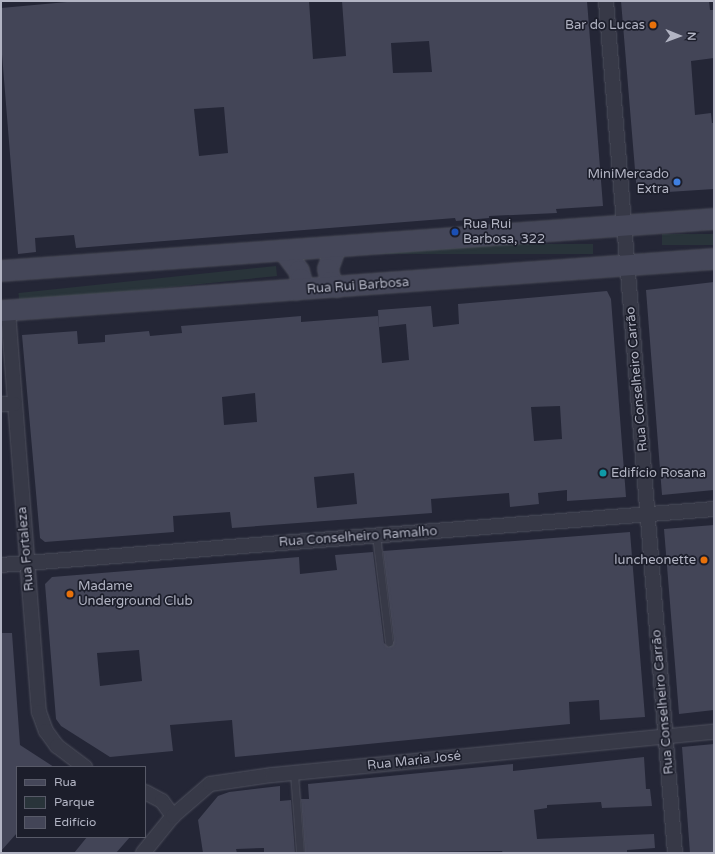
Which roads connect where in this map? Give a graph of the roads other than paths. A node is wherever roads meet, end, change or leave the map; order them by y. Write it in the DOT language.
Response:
graph roads {
  1 [pos="606,1"];
  2 [pos="714,219"];
  3 [pos="624,226"];
  4 [pos="336,247"];
  5 [pos="284,251"];
  6 [pos="714,259"];
  7 [pos="628,266"];
  8 [pos="1,268"];
  9 [pos="1,271"];
  10 [pos="337,287"];
  11 [pos="296,290"];
  12 [pos="4,311"];
  13 [pos="8,404"];
  14 [pos="714,509"];
  15 [pos="648,514"];
  16 [pos="376,535"];
  17 [pos="27,563"];
  18 [pos="1,565"];
  19 [pos="388,642"];
  20 [pos="714,732"];
  21 [pos="665,736"];
  22 [pos="84,766"];
  23 [pos="294,773"];
  24 [pos="146,793"];
  25 [pos="173,816"];
  26 [pos="143,853"];
  27 [pos="300,853"];
  28 [pos="675,853"];
  1 -- 3 [label="street, Rua Conselheiro Carrão"];
  2 -- 3 [label="main road"];
  3 -- 4 [label="main road"];
  3 -- 7 [label="street, Rua Conselheiro Carrão"];
  4 -- 5 [label="main road"];
  4 -- 10 [label="main road"];
  5 -- 9 [label="main road"];
  5 -- 11 [label="main road"];
  6 -- 7 [label="main road, Rua Rui Barbosa"];
  7 -- 10 [label="main road, Rua Rui Barbosa"];
  7 -- 15 [label="street, Rua Conselheiro Carrão"];
  8 -- 9 [label="street"];
  10 -- 11 [label="main road, Rua Rui Barbosa"];
  11 -- 12 [label="main road, Rua Rui Barbosa"];
  12 -- 13 [label="street, Rua Fortaleza"];
  13 -- 17 [label="street, Rua Fortaleza"];
  14 -- 15 [label="street, Rua Conselheiro Ramalho"];
  15 -- 16 [label="street, Rua Conselheiro Ramalho"];
  15 -- 21 [label="street, Rua Conselheiro Carrão"];
  16 -- 17 [label="street, Rua Conselheiro Ramalho"];
  16 -- 19 [label="lane"];
  17 -- 18 [label="street, Rua Conselheiro Ramalho"];
  17 -- 22 [label="street, Rua Fortaleza"];
  20 -- 21 [label="street, Rua Maria José"];
  21 -- 23 [label="street, Rua Maria José"];
  21 -- 28 [label="street, Rua Conselheiro Carrão"];
  23 -- 25 [label="street, Rua Maria José"];
  23 -- 27 [label="lane"];
  24 -- 25 [label="street"];
  25 -- 26 [label="street, Rua Maria José"];
}
